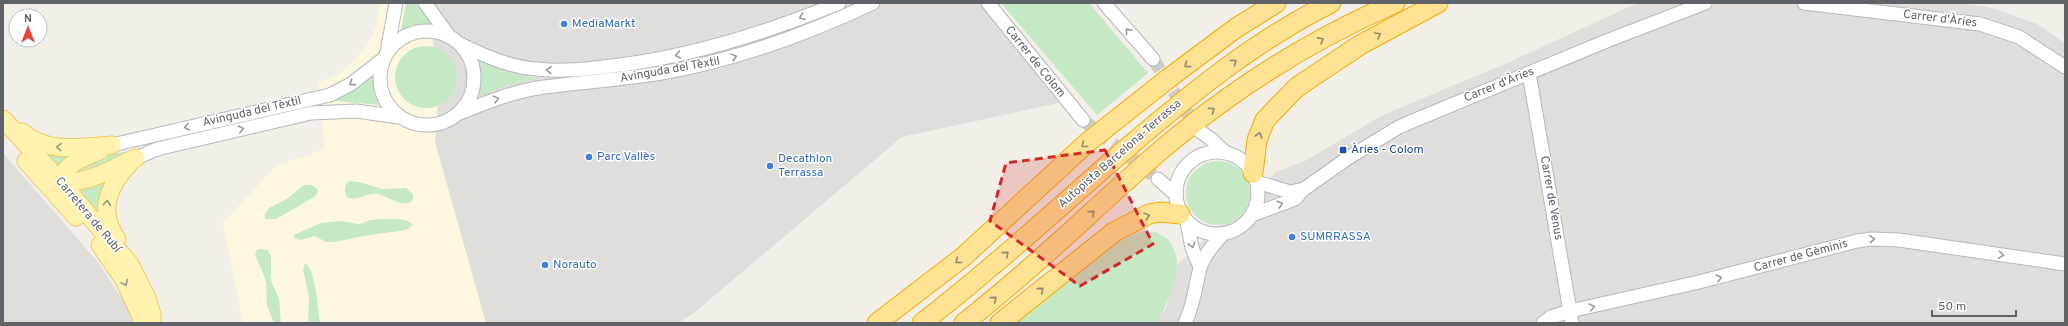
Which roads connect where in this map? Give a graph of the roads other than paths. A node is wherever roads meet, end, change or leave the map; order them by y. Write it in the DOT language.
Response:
graph roads {
  1 [pos="396,3"];
  2 [pos="425,3"];
  3 [pos="839,3"];
  4 [pos="873,3"];
  5 [pos="988,3"];
  6 [pos="1104,3"];
  7 [pos="1276,3"];
  8 [pos="1331,3"];
  9 [pos="1395,3"];
  10 [pos="1438,3"];
  11 [pos="1705,3"];
  12 [pos="1804,3"];
  13 [pos="449,36"];
  14 [pos="460,44"];
  15 [pos="385,56"];
  16 [pos="1152,59"];
  17 [pos="2065,67"];
  18 [pos="1529,73"];
  19 [pos="3,112"];
  20 [pos="460,113"];
  21 [pos="401,118"];
  22 [pos="3,119"];
  23 [pos="1083,120"];
  24 [pos="1198,130"];
  25 [pos="8,141"];
  26 [pos="112,145"];
  27 [pos="1226,153"];
  28 [pos="136,158"];
  29 [pos="1255,178"];
  30 [pos="1158,180"];
  31 [pos="60,181"];
  32 [pos="1304,189"];
  33 [pos="1175,194"];
  34 [pos="1252,215"];
  35 [pos="76,217"];
  36 [pos="1184,218"];
  37 [pos="1223,234"];
  38 [pos="130,264"];
  39 [pos="2065,264"];
  40 [pos="1200,267"];
  41 [pos="1571,317"];
  42 [pos="144,323"];
  43 [pos="152,323"];
  44 [pos="877,323"];
  45 [pos="922,323"];
  46 [pos="964,323"];
  47 [pos="1000,323"];
  48 [pos="1185,323"];
  49 [pos="1542,323"];
  1 -- 15 [label="street"];
  2 -- 13 [label="street"];
  3 -- 14 [label="street, Avinguda del Tèxtil, one-way"];
  20 -- 4 [label="street, Avinguda del Tèxtil, one-way"];
  5 -- 23 [label="street, Carrer de Colom"];
  16 -- 6 [label="street, one-way"];
  7 -- 44 [label="highway, one-way"];
  45 -- 8 [label="highway, Autopista Barcelona-Terrassa, one-way"];
  46 -- 9 [label="highway, one-way"];
  29 -- 10 [label="highway, one-way"];
  11 -- 18 [label="street, Carrer d'Àries"];
  12 -- 17 [label="street, Carrer d'Àries"];
  13 -- 14 [label="street"];
  13 -- 15 [label="street"];
  14 -- 20 [label="street"];
  15 -- 21 [label="street"];
  15 -- 26 [label="street, Avinguda del Tèxtil, one-way"];
  18 -- 32 [label="street, Carrer d'Àries"];
  18 -- 41 [label="street, Carrer de Venus"];
  26 -- 19 [label="main road, one-way"];
  20 -- 21 [label="street"];
  28 -- 21 [label="street, Avinguda del Tèxtil, one-way"];
  22 -- 31 [label="main road, Carretera de Rubí"];
  24 -- 27 [label="street"];
  25 -- 31 [label="main road"];
  25 -- 35 [label="main road, Carretera de Rubí"];
  26 -- 31 [label="main road"];
  27 -- 29 [label="street"];
  27 -- 33 [label="street"];
  28 -- 31 [label="main road"];
  38 -- 28 [label="main road, one-way"];
  29 -- 32 [label="street"];
  29 -- 34 [label="street"];
  30 -- 33 [label="street"];
  31 -- 35 [label="main road"];
  31 -- 38 [label="main road, Carretera de Rubí"];
  34 -- 32 [label="street, Carrer d'Àries, one-way"];
  33 -- 36 [label="street"];
  34 -- 37 [label="street"];
  35 -- 42 [label="main road, Carretera de Rubí, one-way"];
  36 -- 37 [label="street"];
  36 -- 40 [label="street, one-way"];
  47 -- 36 [label="highway, one-way"];
  37 -- 40 [label="street"];
  38 -- 43 [label="main road, Carretera de Rubí"];
  41 -- 39 [label="street, Carrer de Gèminis, one-way"];
  40 -- 48 [label="street"];
  41 -- 49 [label="street, Carrer de Gèminis"];
}
